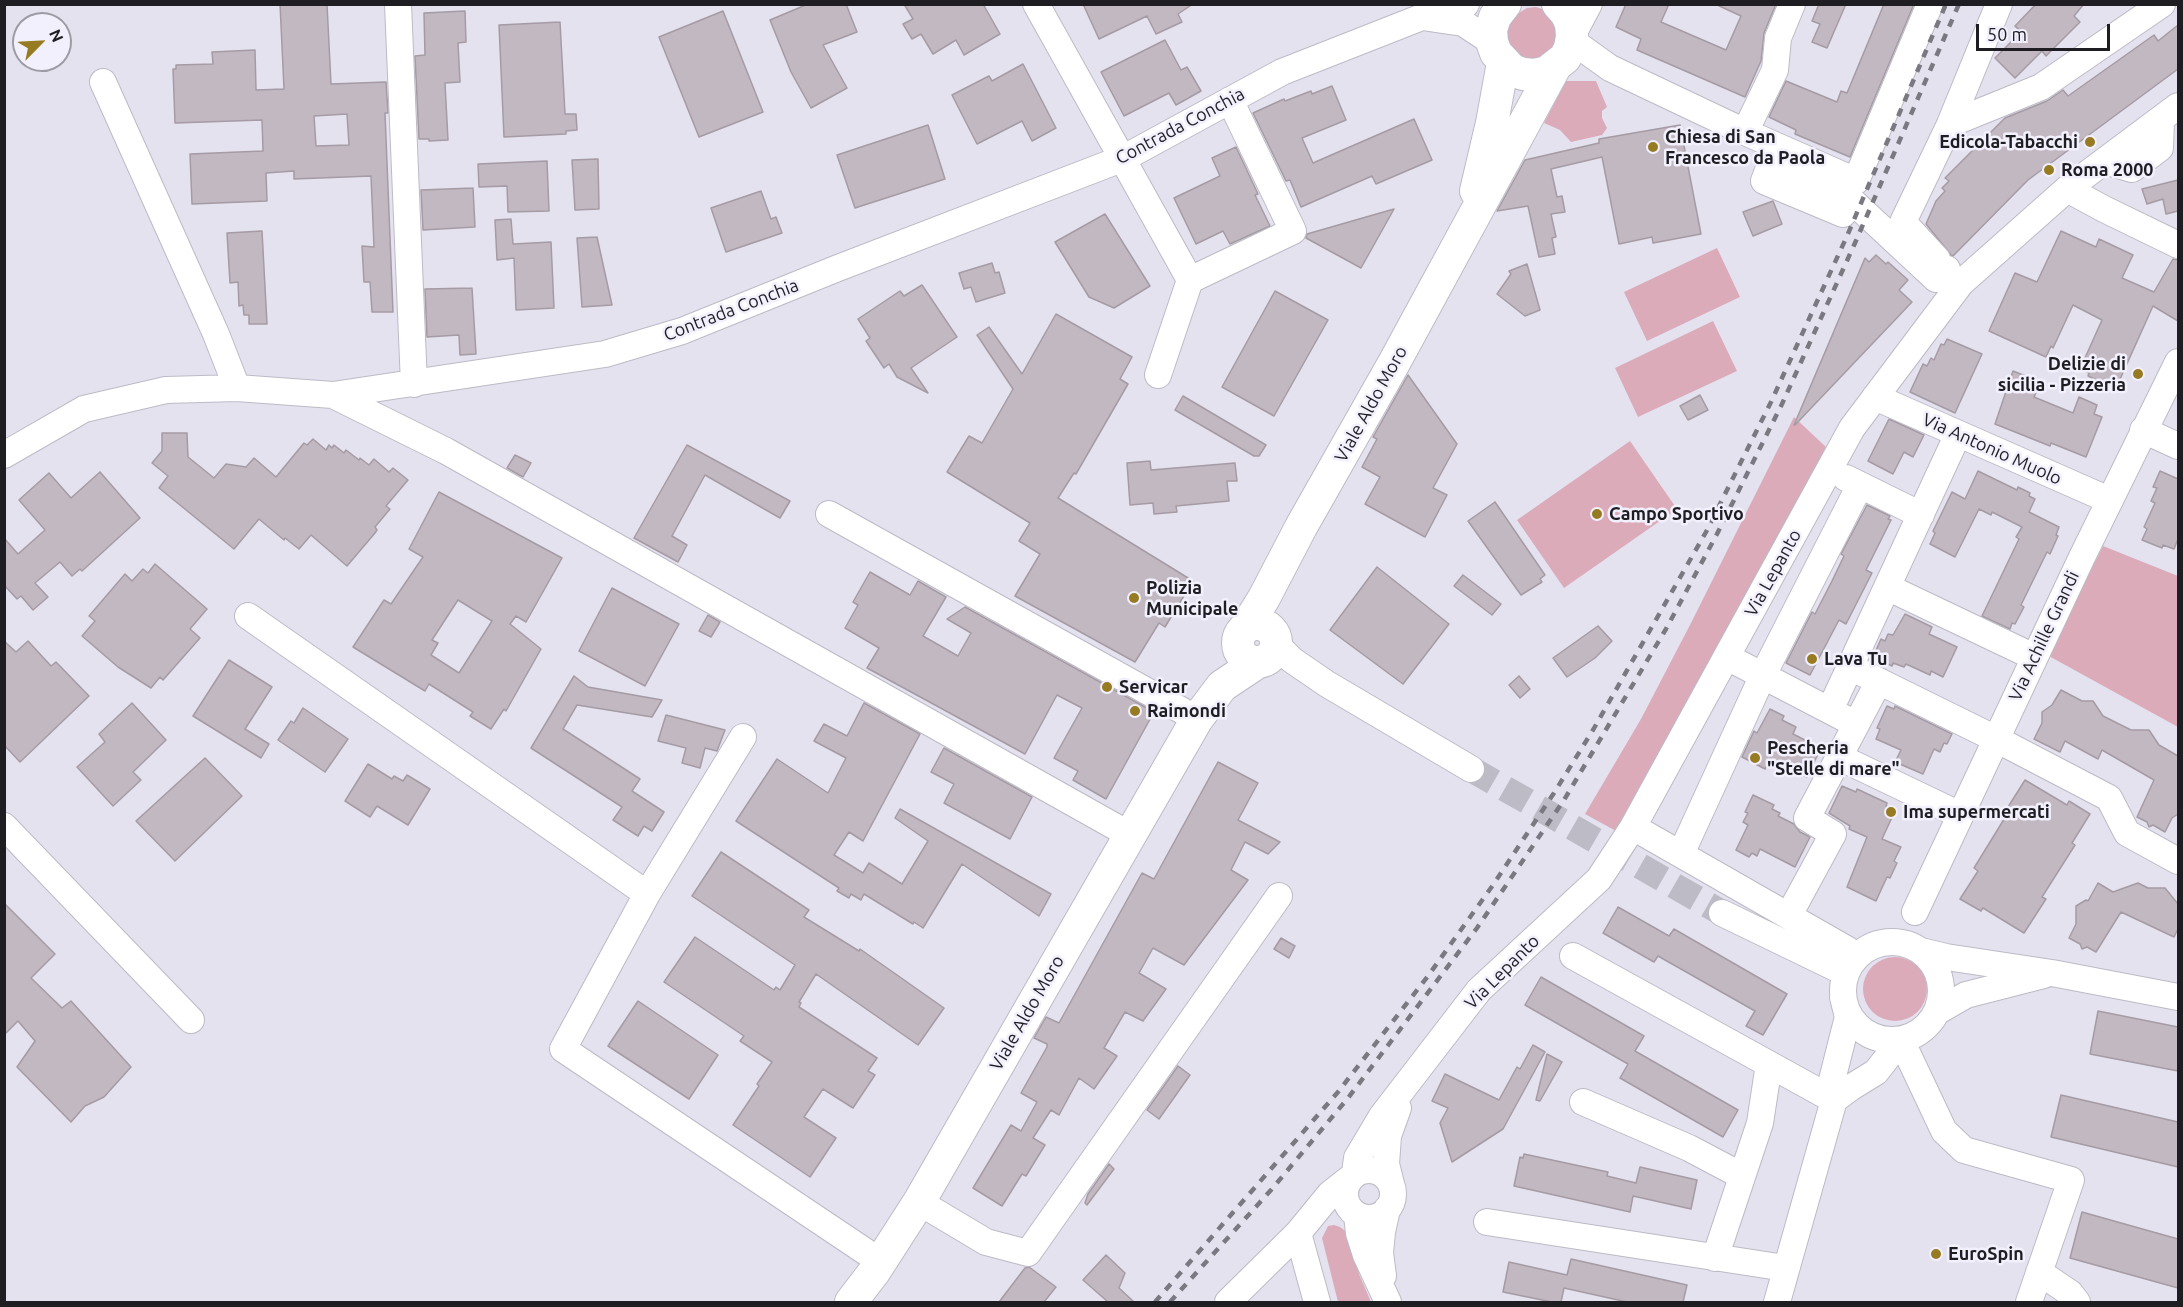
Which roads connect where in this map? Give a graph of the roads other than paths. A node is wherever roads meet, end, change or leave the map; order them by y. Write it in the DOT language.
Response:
graph roads {
  1 [pos="398,4"];
  2 [pos="1036,4"];
  3 [pos="1466,4"];
  4 [pos="1505,4"];
  5 [pos="1558,4"];
  6 [pos="1589,4"];
  7 [pos="1792,4"];
  8 [pos="1930,4"];
  9 [pos="1999,4"];
  10 [pos="2162,4"];
  11 [pos="1422,17"];
  12 [pos="1565,51"];
  13 [pos="1497,52"];
  14 [pos="1971,72"];
  15 [pos="103,82"];
  16 [pos="1230,100"];
  17 [pos="2003,102"];
  18 [pos="2170,113"];
  19 [pos="1950,124"];
  20 [pos="1745,132"];
  21 [pos="1777,147"];
  22 [pos="1124,159"];
  23 [pos="2067,189"];
  24 [pos="2178,245"];
  25 [pos="1455,252"];
  26 [pos="1954,276"];
  27 [pos="1190,280"];
  28 [pos="2178,362"];
  29 [pos="1158,375"];
  30 [pos="414,384"];
  31 [pos="237,388"];
  32 [pos="333,395"];
  33 [pos="1875,397"];
  34 [pos="2143,430"];
  35 [pos="1958,434"];
  36 [pos="2178,446"];
  37 [pos="4,454"];
  38 [pos="1829,469"];
  39 [pos="1860,485"];
  40 [pos="2109,500"];
  41 [pos="829,514"];
  42 [pos="1920,514"];
  43 [pos="1887,587"];
  44 [pos="248,616"];
  45 [pos="1259,643"];
  46 [pos="1727,657"];
  47 [pos="2034,657"];
  48 [pos="1850,667"];
  49 [pos="1763,675"];
  50 [pos="1879,681"];
  51 [pos="1830,710"];
  52 [pos="1197,719"];
  53 [pos="1856,724"];
  54 [pos="743,737"];
  55 [pos="1996,739"];
  56 [pos="1839,757"];
  57 [pos="1471,769"];
  58 [pos="1960,814"];
  59 [pos="4,826"];
  60 [pos="1633,827"];
  61 [pos="1130,835"];
  62 [pos="1681,854"];
  63 [pos="2178,861"];
  64 [pos="647,894"];
  65 [pos="1279,896"];
  66 [pos="1915,912"];
  67 [pos="1722,913"];
  68 [pos="1790,915"];
  69 [pos="1918,949"];
  70 [pos="1573,956"];
  71 [pos="1852,969"];
  72 [pos="2052,972"];
  73 [pos="2178,997"];
  74 [pos="1938,1011"];
  75 [pos="191,1020"];
  76 [pos="1901,1040"];
  77 [pos="1769,1064"];
  78 [pos="1411,1079"];
  79 [pos="1834,1100"];
  80 [pos="1583,1102"];
  81 [pos="1352,1176"];
  82 [pos="1742,1176"];
  83 [pos="1391,1184"];
  84 [pos="919,1202"];
  85 [pos="1387,1209"];
  86 [pos="1354,1212"];
  87 [pos="1487,1222"];
  88 [pos="1298,1233"];
  89 [pos="1715,1258"];
  90 [pos="881,1262"];
  91 [pos="1785,1268"];
  92 [pos="2039,1272"];
  93 [pos="1386,1298"];
  94 [pos="851,1302"];
  95 [pos="1228,1302"];
  96 [pos="1317,1302"];
  97 [pos="1777,1302"];
  98 [pos="2029,1302"];
  99 [pos="2077,1302"];
  1 -- 30 [label="street"];
  2 -- 22 [label="street"];
  3 -- 11 [label="street, Contrada Conchia"];
  4 -- 13 [label="main road, Viale Aldo Moro"];
  5 -- 12 [label="main road"];
  6 -- 12 [label="street"];
  7 -- 20 [label="street"];
  8 -- 21 [label="street"];
  9 -- 14 [label="street"];
  10 -- 17 [label="street"];
  11 -- 13 [label="street, Contrada Conchia"];
  11 -- 16 [label="street, Contrada Conchia"];
  12 -- 13 [label="main road"];
  12 -- 20 [label="street"];
  12 -- 25 [label="main road, Viale Aldo Moro"];
  13 -- 25 [label="main road, Viale Aldo Moro"];
  14 -- 17 [label="street"];
  14 -- 19 [label="street"];
  15 -- 31 [label="street"];
  16 -- 22 [label="street, Contrada Conchia"];
  16 -- 27 [label="street"];
  17 -- 19 [label="street"];
  18 -- 23 [label="street, Via Lepanto"];
  19 -- 26 [label="street"];
  20 -- 21 [label="street"];
  21 -- 26 [label="street"];
  22 -- 27 [label="street"];
  22 -- 30 [label="street, Contrada Conchia"];
  23 -- 24 [label="street"];
  23 -- 26 [label="street, Via Lepanto"];
  25 -- 45 [label="main road, Viale Aldo Moro"];
  26 -- 33 [label="street, Via Lepanto"];
  27 -- 29 [label="street"];
  28 -- 34 [label="street, Via Achille Grandi"];
  30 -- 32 [label="street, Contrada Conchia"];
  31 -- 32 [label="street, Contrada Conchia"];
  31 -- 37 [label="street, Contrada Conchia"];
  32 -- 61 [label="street"];
  33 -- 35 [label="street, Via Antonio Muolo"];
  33 -- 38 [label="street, Via Lepanto"];
  34 -- 36 [label="street"];
  34 -- 40 [label="street, Via Achille Grandi"];
  35 -- 40 [label="street, Via Antonio Muolo"];
  35 -- 42 [label="street"];
  38 -- 39 [label="street"];
  38 -- 46 [label="street, Via Lepanto"];
  39 -- 42 [label="street"];
  39 -- 49 [label="street"];
  40 -- 47 [label="street, Via Achille Grandi"];
  41 -- 52 [label="street"];
  42 -- 43 [label="street"];
  43 -- 47 [label="street"];
  43 -- 48 [label="street"];
  44 -- 64 [label="street"];
  45 -- 52 [label="main road, Viale Aldo Moro"];
  45 -- 57 [label="street"];
  46 -- 49 [label="street"];
  46 -- 60 [label="street, Via Lepanto"];
  47 -- 55 [label="street, Via Achille Grandi"];
  48 -- 50 [label="street"];
  48 -- 51 [label="street"];
  49 -- 51 [label="street"];
  49 -- 62 [label="street"];
  50 -- 53 [label="street"];
  50 -- 55 [label="street"];
  51 -- 53 [label="street"];
  52 -- 61 [label="main road, Viale Aldo Moro"];
  53 -- 56 [label="street"];
  54 -- 64 [label="street"];
  55 -- 58 [label="street, Via Achille Grandi"];
  55 -- 63 [label="street"];
  56 -- 58 [label="street"];
  56 -- 68 [label="street"];
  58 -- 66 [label="street, Via Achille Grandi"];
  59 -- 75 [label="street"];
  60 -- 62 [label="street"];
  60 -- 78 [label="street, Via Lepanto"];
  61 -- 84 [label="main road, Viale Aldo Moro"];
  62 -- 68 [label="street"];
  64 -- 90 [label="street"];
  65 -- 84 [label="street"];
  66 -- 69 [label="street"];
  66 -- 71 [label="street"];
  67 -- 71 [label="street"];
  68 -- 71 [label="street"];
  69 -- 71 [label="street"];
  69 -- 72 [label="street"];
  69 -- 74 [label="street"];
  70 -- 77 [label="street"];
  71 -- 76 [label="street"];
  71 -- 79 [label="street"];
  72 -- 73 [label="street"];
  72 -- 74 [label="street"];
  74 -- 76 [label="street"];
  76 -- 79 [label="street"];
  76 -- 92 [label="street"];
  77 -- 79 [label="street"];
  77 -- 82 [label="street"];
  78 -- 81 [label="street"];
  78 -- 83 [label="street"];
  79 -- 91 [label="street"];
  80 -- 82 [label="street"];
  81 -- 83 [label="street"];
  81 -- 86 [label="street"];
  81 -- 88 [label="street"];
  82 -- 89 [label="street"];
  83 -- 85 [label="street"];
  84 -- 90 [label="main road, Viale Aldo Moro"];
  85 -- 86 [label="street"];
  85 -- 93 [label="street"];
  86 -- 88 [label="street"];
  86 -- 93 [label="street"];
  87 -- 89 [label="street"];
  88 -- 95 [label="street"];
  88 -- 96 [label="street"];
  89 -- 91 [label="street"];
  90 -- 94 [label="main road, Viale Aldo Moro"];
  91 -- 97 [label="street"];
  92 -- 98 [label="street"];
  92 -- 99 [label="street"];
}
